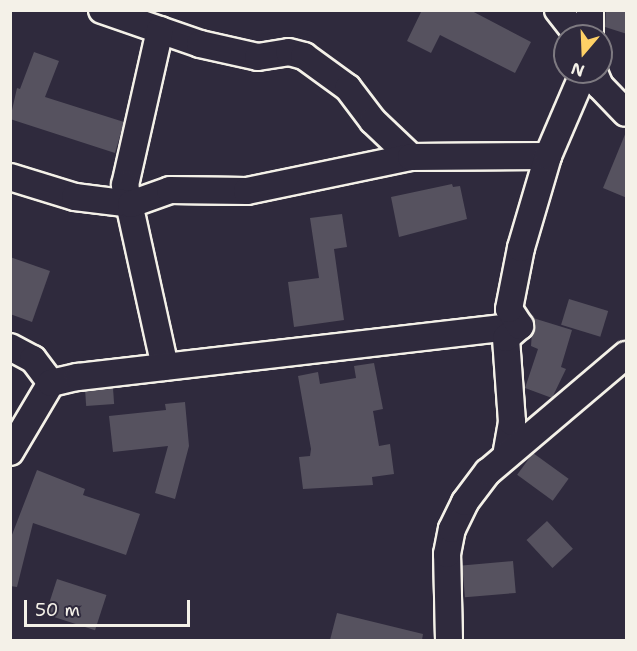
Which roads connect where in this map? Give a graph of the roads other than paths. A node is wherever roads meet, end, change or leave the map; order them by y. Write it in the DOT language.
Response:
graph roads {
  1 [pos="102,10"];
  2 [pos="558,10"];
  3 [pos="569,24"];
  4 [pos="160,30"];
  5 [pos="579,84"];
  6 [pos="599,84"];
  7 [pos="627,113"];
  8 [pos="548,156"];
  9 [pos="411,157"];
  10 [pos="10,177"];
  11 [pos="131,204"];
  12 [pos="520,326"];
  13 [pos="10,347"];
  14 [pos="627,355"];
  15 [pos="165,367"];
  16 [pos="51,383"];
  17 [pos="10,452"];
  18 [pos="506,456"];
  19 [pos="449,640"];
  1 -- 4 [label="street"];
  2 -- 3 [label="street"];
  4 -- 9 [label="street"];
  4 -- 11 [label="street"];
  5 -- 8 [label="street"];
  6 -- 7 [label="street"];
  8 -- 9 [label="street"];
  8 -- 12 [label="street"];
  9 -- 11 [label="street"];
  10 -- 11 [label="street"];
  11 -- 15 [label="street"];
  12 -- 15 [label="street"];
  12 -- 18 [label="street"];
  13 -- 16 [label="street"];
  14 -- 18 [label="street"];
  15 -- 16 [label="street"];
  16 -- 17 [label="street"];
  18 -- 19 [label="street"];
}
